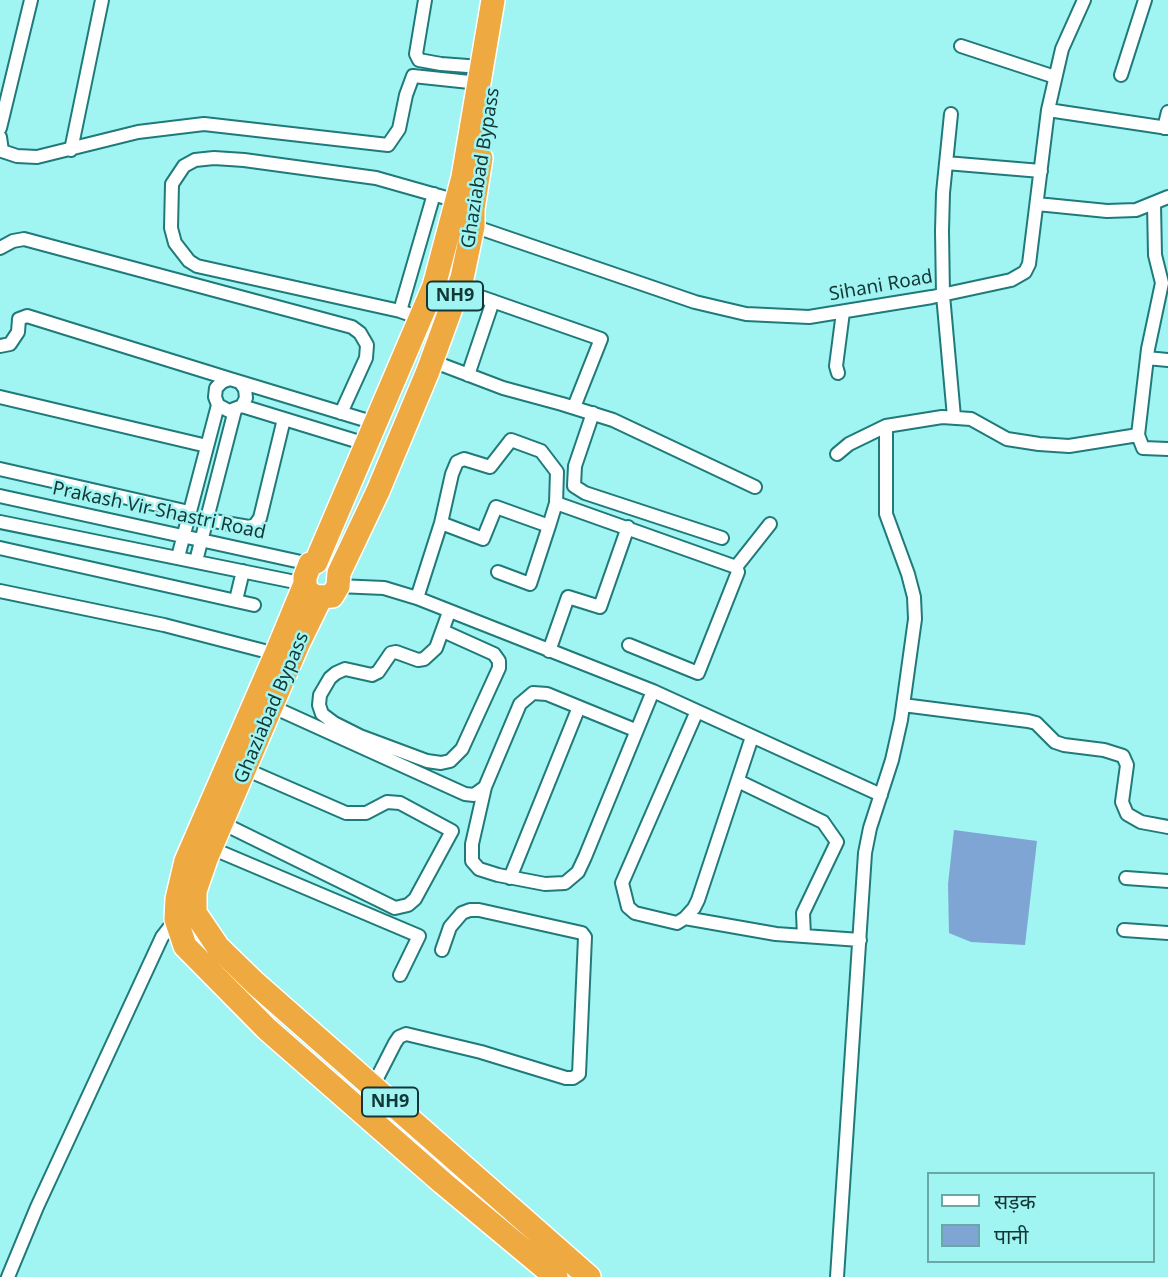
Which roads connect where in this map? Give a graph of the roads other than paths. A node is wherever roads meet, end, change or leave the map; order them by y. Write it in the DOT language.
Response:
graph roads {
  1 [pos="31,0"];
  2 [pos="102,0"];
  3 [pos="425,0"];
  4 [pos="493,0"];
  5 [pos="508,0"];
  6 [pos="1084,0"];
  7 [pos="1145,0"];
  8 [pos="961,46"];
  9 [pos="417,56"];
  10 [pos="480,75"];
  11 [pos="1121,75"];
  12 [pos="413,76"];
  13 [pos="1055,77"];
  14 [pos="1048,110"];
  15 [pos="1168,113"];
  16 [pos="951,114"];
  17 [pos="0,128"];
  18 [pos="1166,128"];
  19 [pos="0,138"];
  20 [pos="71,150"];
  21 [pos="946,163"];
  22 [pos="1041,171"];
  23 [pos="434,194"];
  24 [pos="1168,197"];
  25 [pos="457,201"];
  26 [pos="1037,204"];
  27 [pos="1154,204"];
  28 [pos="473,226"];
  29 [pos="0,248"];
  30 [pos="1164,271"];
  31 [pos="457,289"];
  32 [pos="943,295"];
  33 [pos="493,301"];
  34 [pos="1162,311"];
  35 [pos="844,312"];
  36 [pos="410,315"];
  37 [pos="0,346"];
  38 [pos="1147,358"];
  39 [pos="1168,360"];
  40 [pos="432,361"];
  41 [pos="838,373"];
  42 [pos="468,375"];
  43 [pos="235,381"];
  44 [pos="0,397"];
  45 [pos="218,405"];
  46 [pos="574,407"];
  47 [pos="239,408"];
  48 [pos="341,413"];
  49 [pos="593,413"];
  50 [pos="954,417"];
  51 [pos="284,419"];
  52 [pos="886,426"];
  53 [pos="370,434"];
  54 [pos="1138,435"];
  55 [pos="207,446"];
  56 [pos="1168,449"];
  57 [pos="837,454"];
  58 [pos="0,469"];
  59 [pos="755,487"];
  60 [pos="0,496"];
  61 [pos="556,503"];
  62 [pos="189,512"];
  63 [pos="208,520"];
  64 [pos="0,522"];
  65 [pos="441,523"];
  66 [pos="770,524"];
  67 [pos="549,526"];
  68 [pos="628,527"];
  69 [pos="183,535"];
  70 [pos="722,538"];
  71 [pos="201,540"];
  72 [pos="0,548"];
  73 [pos="178,557"];
  74 [pos="196,561"];
  75 [pos="736,567"];
  76 [pos="243,570"];
  77 [pos="498,572"];
  78 [pos="321,578"];
  79 [pos="0,591"];
  80 [pos="417,598"];
  81 [pos="236,600"];
  82 [pos="254,604"];
  83 [pos="449,612"];
  84 [pos="443,631"];
  85 [pos="629,645"];
  86 [pos="549,651"];
  87 [pos="276,654"];
  88 [pos="653,691"];
  89 [pos="903,705"];
  90 [pos="273,707"];
  91 [pos="579,707"];
  92 [pos="697,711"];
  93 [pos="635,730"];
  94 [pos="752,737"];
  95 [pos="245,769"];
  96 [pos="738,781"];
  97 [pos="485,787"];
  98 [pos="881,795"];
  99 [pos="222,822"];
  100 [pos="1168,827"];
  101 [pos="211,848"];
  102 [pos="510,878"];
  103 [pos="1126,878"];
  104 [pos="1168,881"];
  105 [pos="685,918"];
  106 [pos="176,919"];
  107 [pos="1124,929"];
  108 [pos="1168,933"];
  109 [pos="804,936"];
  110 [pos="860,940"];
  111 [pos="442,950"];
  112 [pos="400,975"];
  113 [pos="308,1029"];
  114 [pos="290,1049"];
  115 [pos="331,1050"];
  116 [pos="315,1070"];
  117 [pos="373,1086"];
  118 [pos="8,1277"];
  119 [pos="556,1277"];
  120 [pos="589,1277"];
  121 [pos="837,1277"];
  1 -- 17 [label="street"];
  2 -- 20 [label="street"];
  3 -- 9 [label="street"];
  4 -- 10 [label="highway, Ghaziabad Bypass / NH9"];
  5 -- 28 [label="highway, Ghaziabad Bypass / NH9"];
  6 -- 13 [label="street, Sihani Road"];
  7 -- 11 [label="street"];
  8 -- 13 [label="street"];
  9 -- 10 [label="street"];
  9 -- 12 [label="street"];
  10 -- 12 [label="street"];
  10 -- 25 [label="highway, Ghaziabad Bypass / NH9"];
  12 -- 20 [label="street"];
  13 -- 14 [label="street, Sihani Road"];
  14 -- 18 [label="street"];
  14 -- 22 [label="street, Sihani Road"];
  15 -- 18 [label="street"];
  16 -- 21 [label="street"];
  19 -- 20 [label="street"];
  21 -- 22 [label="street"];
  21 -- 32 [label="street"];
  22 -- 26 [label="street, Sihani Road"];
  23 -- 25 [label="street"];
  23 -- 36 [label="street"];
  23 -- 36 [label="street"];
  24 -- 27 [label="street"];
  25 -- 36 [label="highway, Ghaziabad Bypass / NH9"];
  26 -- 27 [label="street"];
  26 -- 32 [label="street, Sihani Road"];
  27 -- 30 [label="street"];
  28 -- 31 [label="highway, Ghaziabad Bypass / NH9"];
  28 -- 35 [label="street, Sihani Road"];
  29 -- 48 [label="street"];
  30 -- 34 [label="street"];
  31 -- 33 [label="street"];
  31 -- 40 [label="highway, Ghaziabad Bypass / NH9"];
  32 -- 35 [label="street, Sihani Road"];
  32 -- 50 [label="street"];
  33 -- 42 [label="street"];
  33 -- 46 [label="street"];
  34 -- 38 [label="street"];
  35 -- 41 [label="street"];
  36 -- 53 [label="highway, Ghaziabad Bypass / NH9"];
  37 -- 43 [label="street"];
  38 -- 39 [label="street"];
  38 -- 54 [label="street"];
  40 -- 42 [label="street"];
  40 -- 78 [label="highway, Ghaziabad Bypass / NH9"];
  42 -- 46 [label="street"];
  43 -- 45 [label="street"];
  43 -- 47 [label="street"];
  43 -- 48 [label="street"];
  44 -- 55 [label="street"];
  45 -- 47 [label="street"];
  45 -- 55 [label="street"];
  46 -- 49 [label="street"];
  47 -- 51 [label="street"];
  47 -- 63 [label="street"];
  48 -- 53 [label="street"];
  49 -- 59 [label="street"];
  49 -- 70 [label="street"];
  50 -- 52 [label="street"];
  50 -- 54 [label="street"];
  51 -- 53 [label="street"];
  51 -- 63 [label="street"];
  52 -- 57 [label="street"];
  52 -- 89 [label="street"];
  53 -- 78 [label="highway, Ghaziabad Bypass / NH9"];
  54 -- 56 [label="street"];
  55 -- 62 [label="street"];
  58 -- 62 [label="street"];
  60 -- 69 [label="street, Prakash Vir Shastri Road"];
  61 -- 65 [label="street"];
  61 -- 67 [label="street"];
  61 -- 68 [label="street"];
  62 -- 69 [label="street"];
  63 -- 71 [label="street"];
  64 -- 73 [label="street"];
  65 -- 67 [label="street"];
  65 -- 80 [label="street"];
  66 -- 75 [label="street"];
  67 -- 77 [label="street"];
  68 -- 75 [label="street"];
  68 -- 86 [label="street"];
  69 -- 71 [label="street, Prakash Vir Shastri Road"];
  69 -- 73 [label="street"];
  71 -- 74 [label="street"];
  71 -- 78 [label="street, Prakash Vir Shastri Road"];
  72 -- 81 [label="street"];
  73 -- 74 [label="street"];
  74 -- 76 [label="street"];
  75 -- 85 [label="street"];
  76 -- 78 [label="street"];
  76 -- 81 [label="street"];
  78 -- 80 [label="street"];
  78 -- 87 [label="highway, Ghaziabad Bypass / NH9"];
  78 -- 90 [label="highway, Ghaziabad Bypass / NH9"];
  79 -- 87 [label="street"];
  80 -- 83 [label="street"];
  81 -- 82 [label="street"];
  83 -- 84 [label="street"];
  83 -- 86 [label="street"];
  84 -- 84 [label="street"];
  86 -- 88 [label="street"];
  87 -- 106 [label="highway, Ghaziabad Bypass / NH9"];
  88 -- 92 [label="street"];
  88 -- 93 [label="street"];
  89 -- 98 [label="street"];
  89 -- 100 [label="street"];
  90 -- 95 [label="highway, Ghaziabad Bypass / NH9"];
  90 -- 97 [label="street"];
  91 -- 93 [label="street"];
  91 -- 97 [label="street"];
  91 -- 102 [label="street"];
  92 -- 94 [label="street"];
  92 -- 105 [label="street"];
  93 -- 102 [label="street"];
  94 -- 96 [label="street"];
  94 -- 98 [label="street"];
  95 -- 99 [label="highway, Ghaziabad Bypass / NH9"];
  95 -- 99 [label="street"];
  96 -- 105 [label="street"];
  96 -- 109 [label="street"];
  97 -- 102 [label="street"];
  98 -- 110 [label="street"];
  99 -- 101 [label="highway, Ghaziabad Bypass / NH9"];
  101 -- 112 [label="street"];
  101 -- 113 [label="highway, Ghaziabad Bypass / NH9"];
  103 -- 104 [label="street"];
  105 -- 109 [label="street"];
  106 -- 114 [label="highway, NH9"];
  106 -- 118 [label="street"];
  107 -- 108 [label="street"];
  109 -- 110 [label="street"];
  110 -- 121 [label="street"];
  111 -- 117 [label="street"];
  113 -- 114 [label="highway"];
  113 -- 115 [label="highway, Ghaziabad Bypass / NH9"];
  114 -- 116 [label="highway, NH9"];
  115 -- 116 [label="highway"];
  115 -- 117 [label="highway, Ghaziabad Bypass / NH9"];
  116 -- 119 [label="highway, NH9"];
  117 -- 120 [label="highway, Ghaziabad Bypass / NH9"];
}
